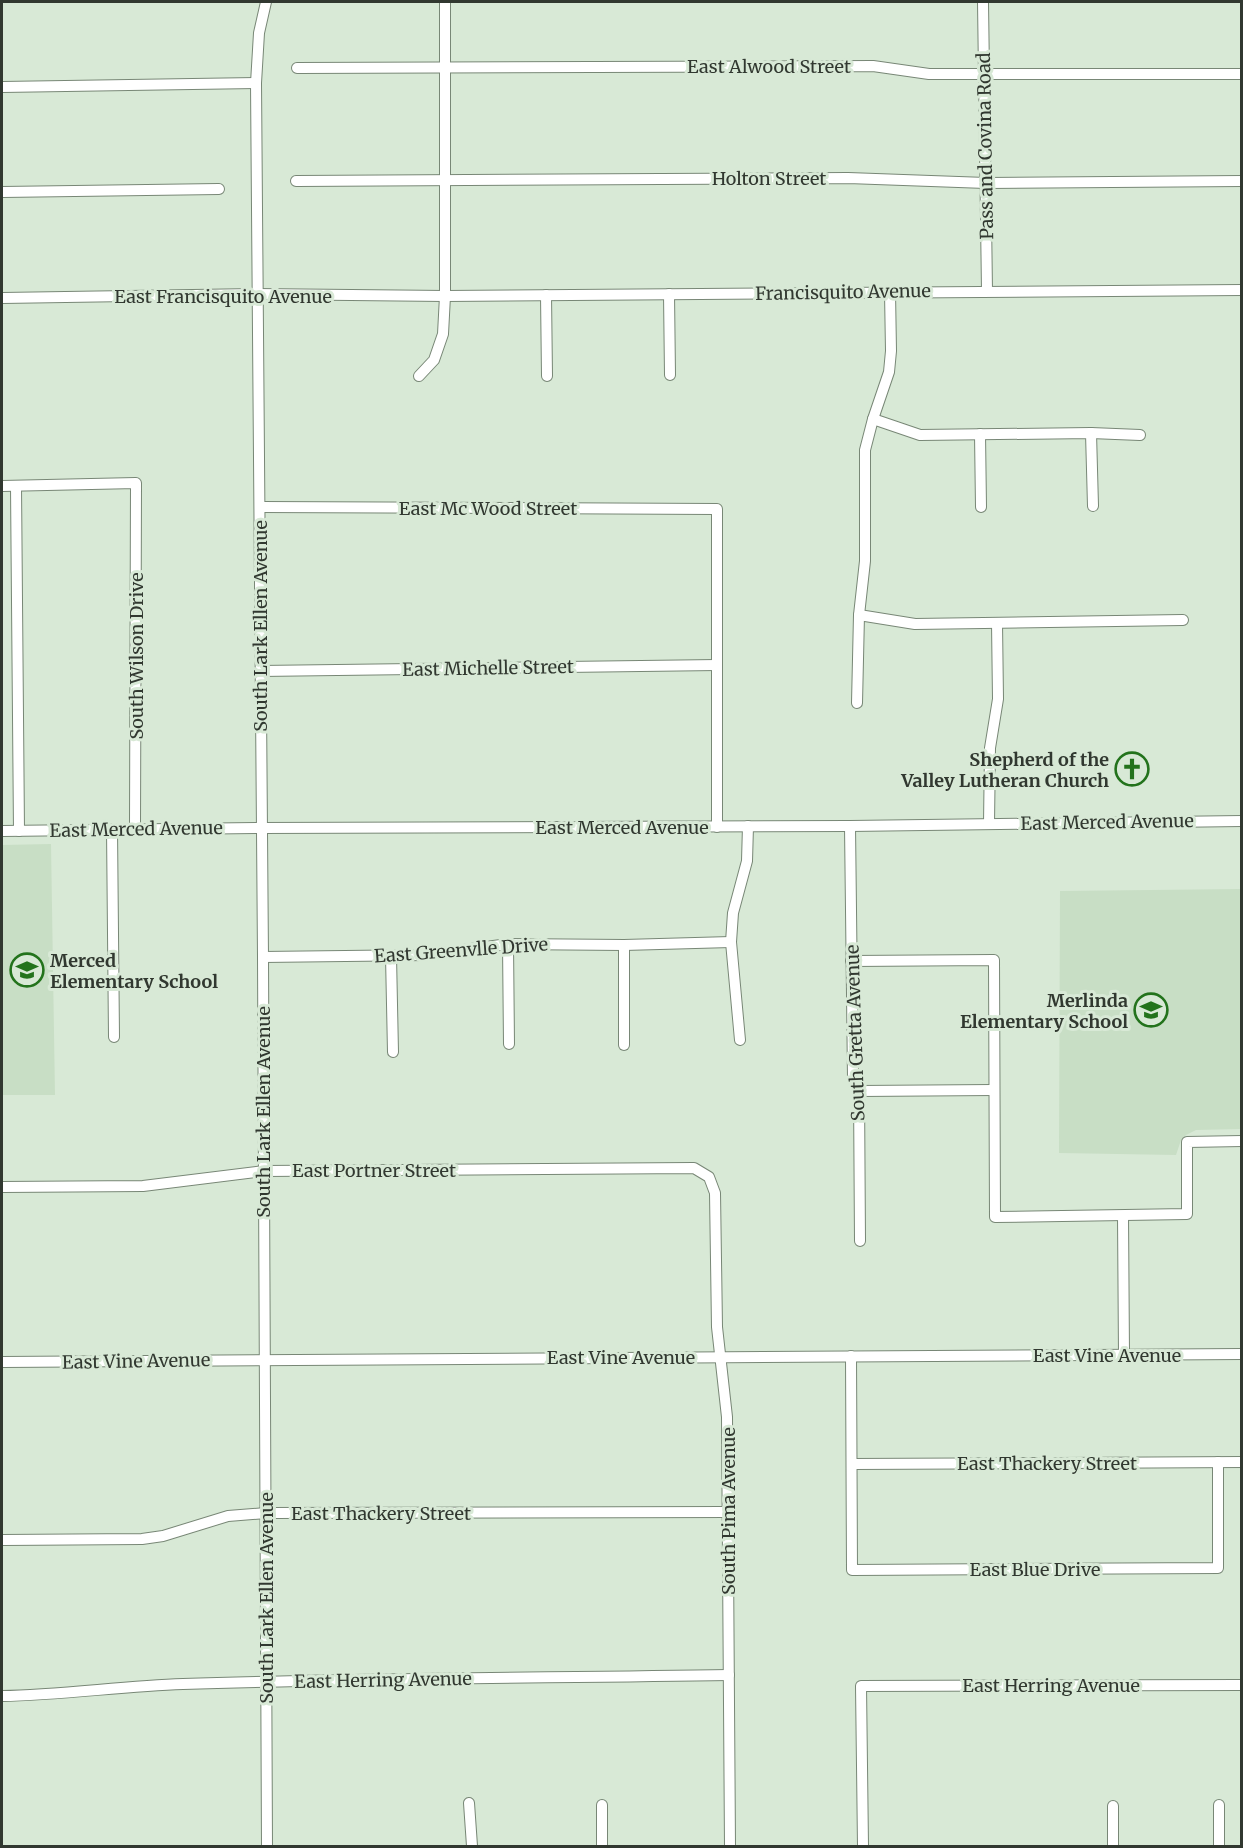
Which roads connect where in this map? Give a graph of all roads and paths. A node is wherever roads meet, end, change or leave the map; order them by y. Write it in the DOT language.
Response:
graph roads {
  1 [pos="266,2"];
  2 [pos="445,2"];
  3 [pos="982,2"];
  4 [pos="445,67"];
  5 [pos="297,68"];
  6 [pos="1242,74"];
  7 [pos="984,75"];
  8 [pos="256,83"];
  9 [pos="2,87"];
  10 [pos="446,180"];
  11 [pos="296,181"];
  12 [pos="1242,181"];
  13 [pos="986,183"];
  14 [pos="219,189"];
  15 [pos="2,192"];
  16 [pos="1242,290"];
  17 [pos="987,291"];
  18 [pos="890,292"];
  19 [pos="257,294"];
  20 [pos="669,294"];
  21 [pos="546,295"];
  22 [pos="445,296"];
  23 [pos="2,298"];
  24 [pos="670,375"];
  25 [pos="419,376"];
  26 [pos="547,376"];
  27 [pos="873,419"];
  28 [pos="1091,433"];
  29 [pos="980,434"];
  30 [pos="1140,435"];
  31 [pos="2,486"];
  32 [pos="16,486"];
  33 [pos="1093,506"];
  34 [pos="260,507"];
  35 [pos="981,507"];
  36 [pos="859,615"];
  37 [pos="1183,620"];
  38 [pos="997,623"];
  39 [pos="717,665"];
  40 [pos="260,671"];
  41 [pos="856,703"];
  42 [pos="1242,821"];
  43 [pos="989,824"];
  44 [pos="748,826"];
  45 [pos="850,826"];
  46 [pos="717,827"];
  47 [pos="260,828"];
  48 [pos="112,829"];
  49 [pos="135,829"];
  50 [pos="2,831"];
  51 [pos="19,831"];
  52 [pos="731,942"];
  53 [pos="508,944"];
  54 [pos="624,945"];
  55 [pos="391,956"];
  56 [pos="262,957"];
  57 [pos="851,961"];
  58 [pos="114,1037"];
  59 [pos="741,1040"];
  60 [pos="509,1044"];
  61 [pos="624,1045"];
  62 [pos="393,1052"];
  63 [pos="994,1090"];
  64 [pos="859,1091"];
  65 [pos="1242,1141"];
  66 [pos="264,1171"];
  67 [pos="709,1177"];
  68 [pos="2,1187"];
  69 [pos="1123,1216"];
  70 [pos="860,1241"];
  71 [pos="1124,1354"];
  72 [pos="1242,1354"];
  73 [pos="721,1356"];
  74 [pos="851,1356"];
  75 [pos="265,1360"];
  76 [pos="2,1362"];
  77 [pos="1218,1462"];
  78 [pos="1242,1462"];
  79 [pos="852,1464"];
  80 [pos="728,1512"];
  81 [pos="266,1513"];
  82 [pos="2,1540"];
  83 [pos="729,1675"];
  84 [pos="267,1681"];
  85 [pos="1242,1685"];
  86 [pos="2,1696"];
  87 [pos="469,1803"];
  88 [pos="602,1805"];
  89 [pos="1219,1805"];
  90 [pos="1113,1806"];
  91 [pos="267,1846"];
  92 [pos="472,1846"];
  93 [pos="602,1846"];
  94 [pos="730,1846"];
  95 [pos="863,1846"];
  96 [pos="1113,1846"];
  97 [pos="1219,1846"];
  1 -- 8 [label="street"];
  2 -- 4 [label="street"];
  3 -- 7 [label="street, Pass and Covina Road"];
  4 -- 5 [label="street, East Alwood Street"];
  4 -- 7 [label="street, East Alwood Street"];
  4 -- 10 [label="street"];
  6 -- 7 [label="street, East Alwood Street"];
  7 -- 13 [label="street, Pass and Covina Road"];
  8 -- 9 [label="street"];
  8 -- 19 [label="street, South Lark Ellen Avenue"];
  10 -- 11 [label="street, Holton Street"];
  10 -- 13 [label="street, Holton Street"];
  10 -- 22 [label="street"];
  12 -- 13 [label="street, Holton Street"];
  13 -- 17 [label="street, Pass and Covina Road"];
  14 -- 15 [label="street"];
  16 -- 17 [label="street, Francisquito Avenue"];
  17 -- 18 [label="street, Francisquito Avenue"];
  18 -- 20 [label="street, Francisquito Avenue"];
  18 -- 27 [label="street"];
  19 -- 22 [label="street, East Francisquito Avenue"];
  19 -- 23 [label="street, East Francisquito Avenue"];
  19 -- 34 [label="street, South Lark Ellen Avenue"];
  20 -- 21 [label="street, Francisquito Avenue"];
  20 -- 24 [label="street"];
  21 -- 22 [label="street, Francisquito Avenue"];
  21 -- 26 [label="street"];
  22 -- 25 [label="street"];
  27 -- 29 [label="street"];
  27 -- 36 [label="street"];
  28 -- 29 [label="street"];
  28 -- 30 [label="street"];
  28 -- 33 [label="street"];
  29 -- 35 [label="street"];
  31 -- 32 [label="street"];
  32 -- 49 [label="street, South Wilson Drive"];
  32 -- 51 [label="street"];
  34 -- 39 [label="street, East Mc Wood Street"];
  34 -- 40 [label="street, South Lark Ellen Avenue"];
  36 -- 38 [label="street"];
  36 -- 41 [label="street"];
  37 -- 38 [label="street"];
  38 -- 43 [label="street"];
  39 -- 40 [label="street, East Michelle Street"];
  39 -- 46 [label="street"];
  40 -- 47 [label="street, South Lark Ellen Avenue"];
  42 -- 43 [label="street, East Merced Avenue"];
  43 -- 45 [label="street, East Merced Avenue"];
  44 -- 45 [label="street, East Merced Avenue"];
  44 -- 46 [label="street, East Merced Avenue"];
  44 -- 52 [label="street"];
  45 -- 57 [label="street, South Gretta Avenue"];
  46 -- 47 [label="street, East Merced Avenue"];
  47 -- 49 [label="street, East Merced Avenue"];
  47 -- 56 [label="street, South Lark Ellen Avenue"];
  48 -- 49 [label="street, East Merced Avenue"];
  48 -- 51 [label="street, East Merced Avenue"];
  48 -- 58 [label="street"];
  50 -- 51 [label="street, East Merced Avenue"];
  52 -- 54 [label="street, East Greenvlle Drive"];
  52 -- 59 [label="street"];
  53 -- 54 [label="street, East Greenvlle Drive"];
  53 -- 55 [label="street, East Greenvlle Drive"];
  53 -- 60 [label="street"];
  54 -- 61 [label="street"];
  55 -- 56 [label="street, East Greenvlle Drive"];
  55 -- 62 [label="street"];
  56 -- 66 [label="street, South Lark Ellen Avenue"];
  57 -- 63 [label="street"];
  57 -- 64 [label="street, South Gretta Avenue"];
  63 -- 64 [label="street"];
  63 -- 69 [label="street"];
  64 -- 70 [label="street, South Gretta Avenue"];
  65 -- 69 [label="street"];
  66 -- 67 [label="street, East Portner Street"];
  66 -- 68 [label="street, East Portner Street"];
  66 -- 75 [label="street, South Lark Ellen Avenue"];
  67 -- 73 [label="street, South Pima Avenue"];
  69 -- 71 [label="street"];
  71 -- 72 [label="street, East Vine Avenue"];
  71 -- 74 [label="street, East Vine Avenue"];
  73 -- 74 [label="street, East Vine Avenue"];
  73 -- 75 [label="street, East Vine Avenue"];
  73 -- 80 [label="street, South Pima Avenue"];
  74 -- 79 [label="street"];
  75 -- 76 [label="street, East Vine Avenue"];
  75 -- 81 [label="street, South Lark Ellen Avenue"];
  77 -- 78 [label="street, East Thackery Street"];
  77 -- 79 [label="street, East Thackery Street"];
  77 -- 79 [label="street, East Blue Drive"];
  80 -- 81 [label="street, East Thackery Street"];
  80 -- 83 [label="street, South Pima Avenue"];
  81 -- 82 [label="street, East Thackery Street"];
  81 -- 84 [label="street, South Lark Ellen Avenue"];
  83 -- 84 [label="street, East Herring Avenue"];
  83 -- 94 [label="street, South Pima Avenue"];
  84 -- 86 [label="street, East Herring Avenue"];
  84 -- 91 [label="street, South Lark Ellen Avenue"];
  85 -- 95 [label="street, East Herring Avenue"];
  87 -- 92 [label="street"];
  88 -- 93 [label="street"];
  89 -- 97 [label="street"];
  90 -- 96 [label="street"];
}
